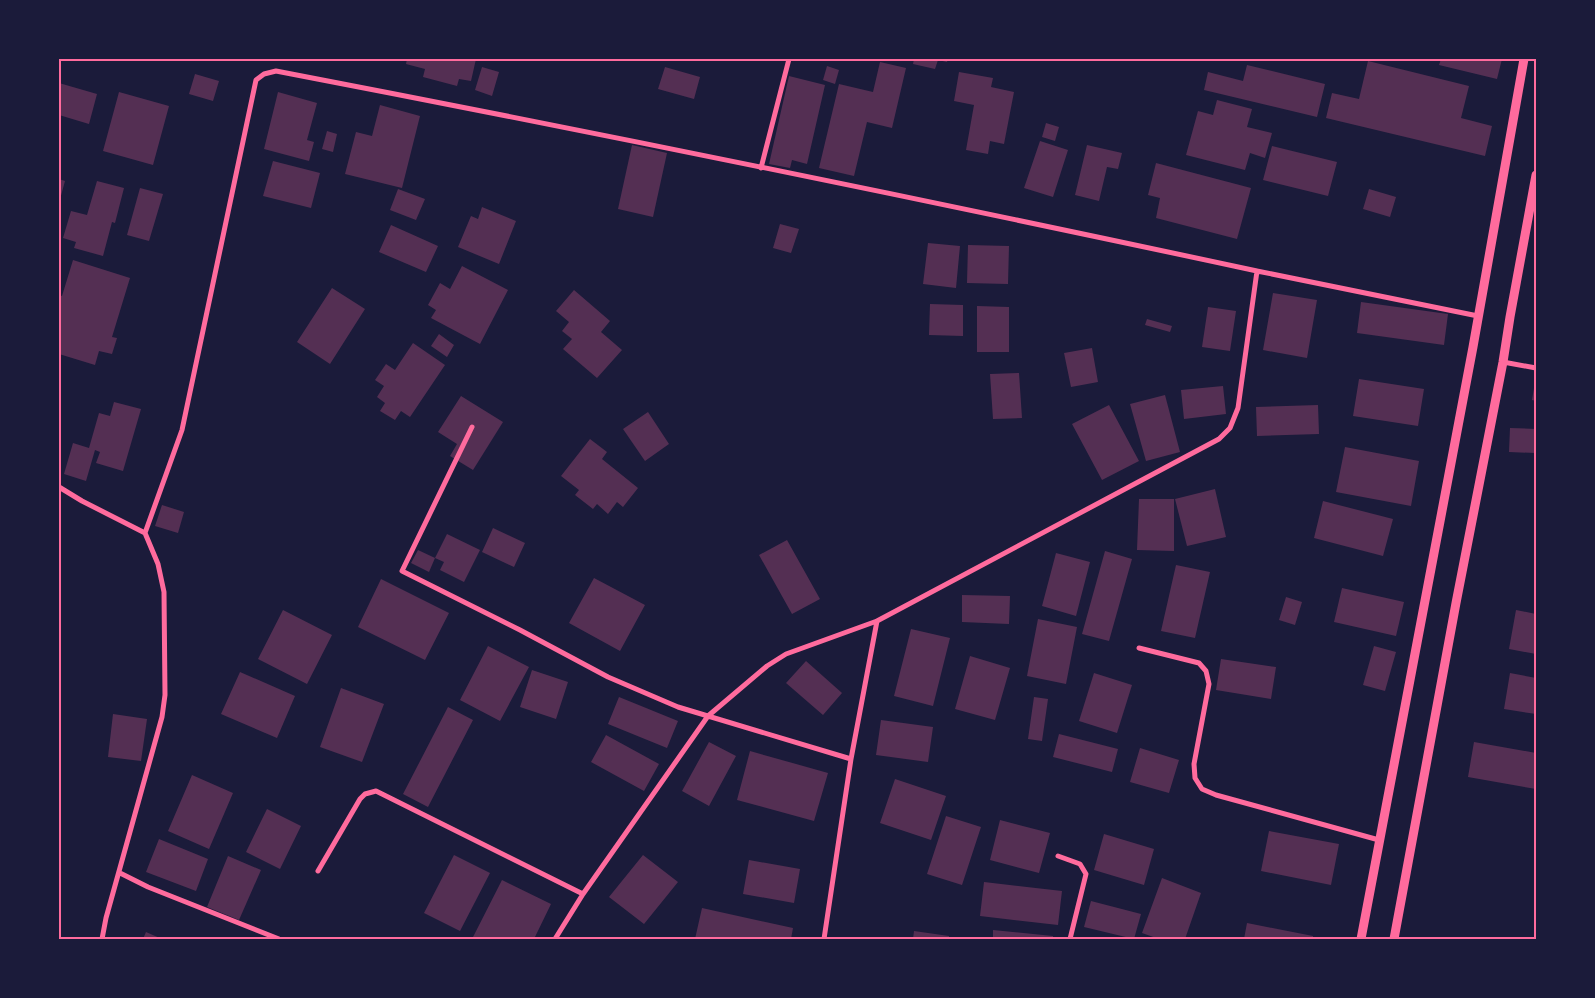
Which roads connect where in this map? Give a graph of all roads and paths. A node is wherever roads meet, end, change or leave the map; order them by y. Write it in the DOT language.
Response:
graph roads {
  1 [pos="789,59"];
  2 [pos="1524,59"];
  3 [pos="761,168"];
  4 [pos="1536,175"];
  5 [pos="1533,218"];
  6 [pos="1257,271"];
  7 [pos="1478,316"];
  8 [pos="1503,362"];
  9 [pos="1536,368"];
  10 [pos="472,427"];
  11 [pos="59,488"];
  12 [pos="145,533"];
  13 [pos="877,621"];
  14 [pos="1139,648"];
  15 [pos="708,716"];
  16 [pos="851,758"];
  17 [pos="1379,840"];
  18 [pos="1058,856"];
  19 [pos="318,871"];
  20 [pos="120,873"];
  21 [pos="583,894"];
  22 [pos="102,939"];
  23 [pos="279,939"];
  24 [pos="555,939"];
  25 [pos="824,939"];
  26 [pos="1070,939"];
  27 [pos="1361,939"];
  28 [pos="1394,939"];
  1 -- 3 [label="street"];
  2 -- 7 [label="street"];
  3 -- 6 [label="street"];
  3 -- 12 [label="street"];
  4 -- 5 [label="street"];
  5 -- 8 [label="street"];
  6 -- 7 [label="street"];
  6 -- 13 [label="street"];
  7 -- 17 [label="street"];
  8 -- 9 [label="street"];
  8 -- 28 [label="street"];
  10 -- 15 [label="street"];
  11 -- 12 [label="street"];
  12 -- 20 [label="street"];
  13 -- 15 [label="street"];
  13 -- 16 [label="street"];
  14 -- 17 [label="street"];
  15 -- 16 [label="street"];
  15 -- 21 [label="street"];
  16 -- 25 [label="street"];
  17 -- 27 [label="street"];
  18 -- 26 [label="street"];
  19 -- 21 [label="street"];
  20 -- 22 [label="street"];
  20 -- 23 [label="street"];
  21 -- 24 [label="street"];
}
